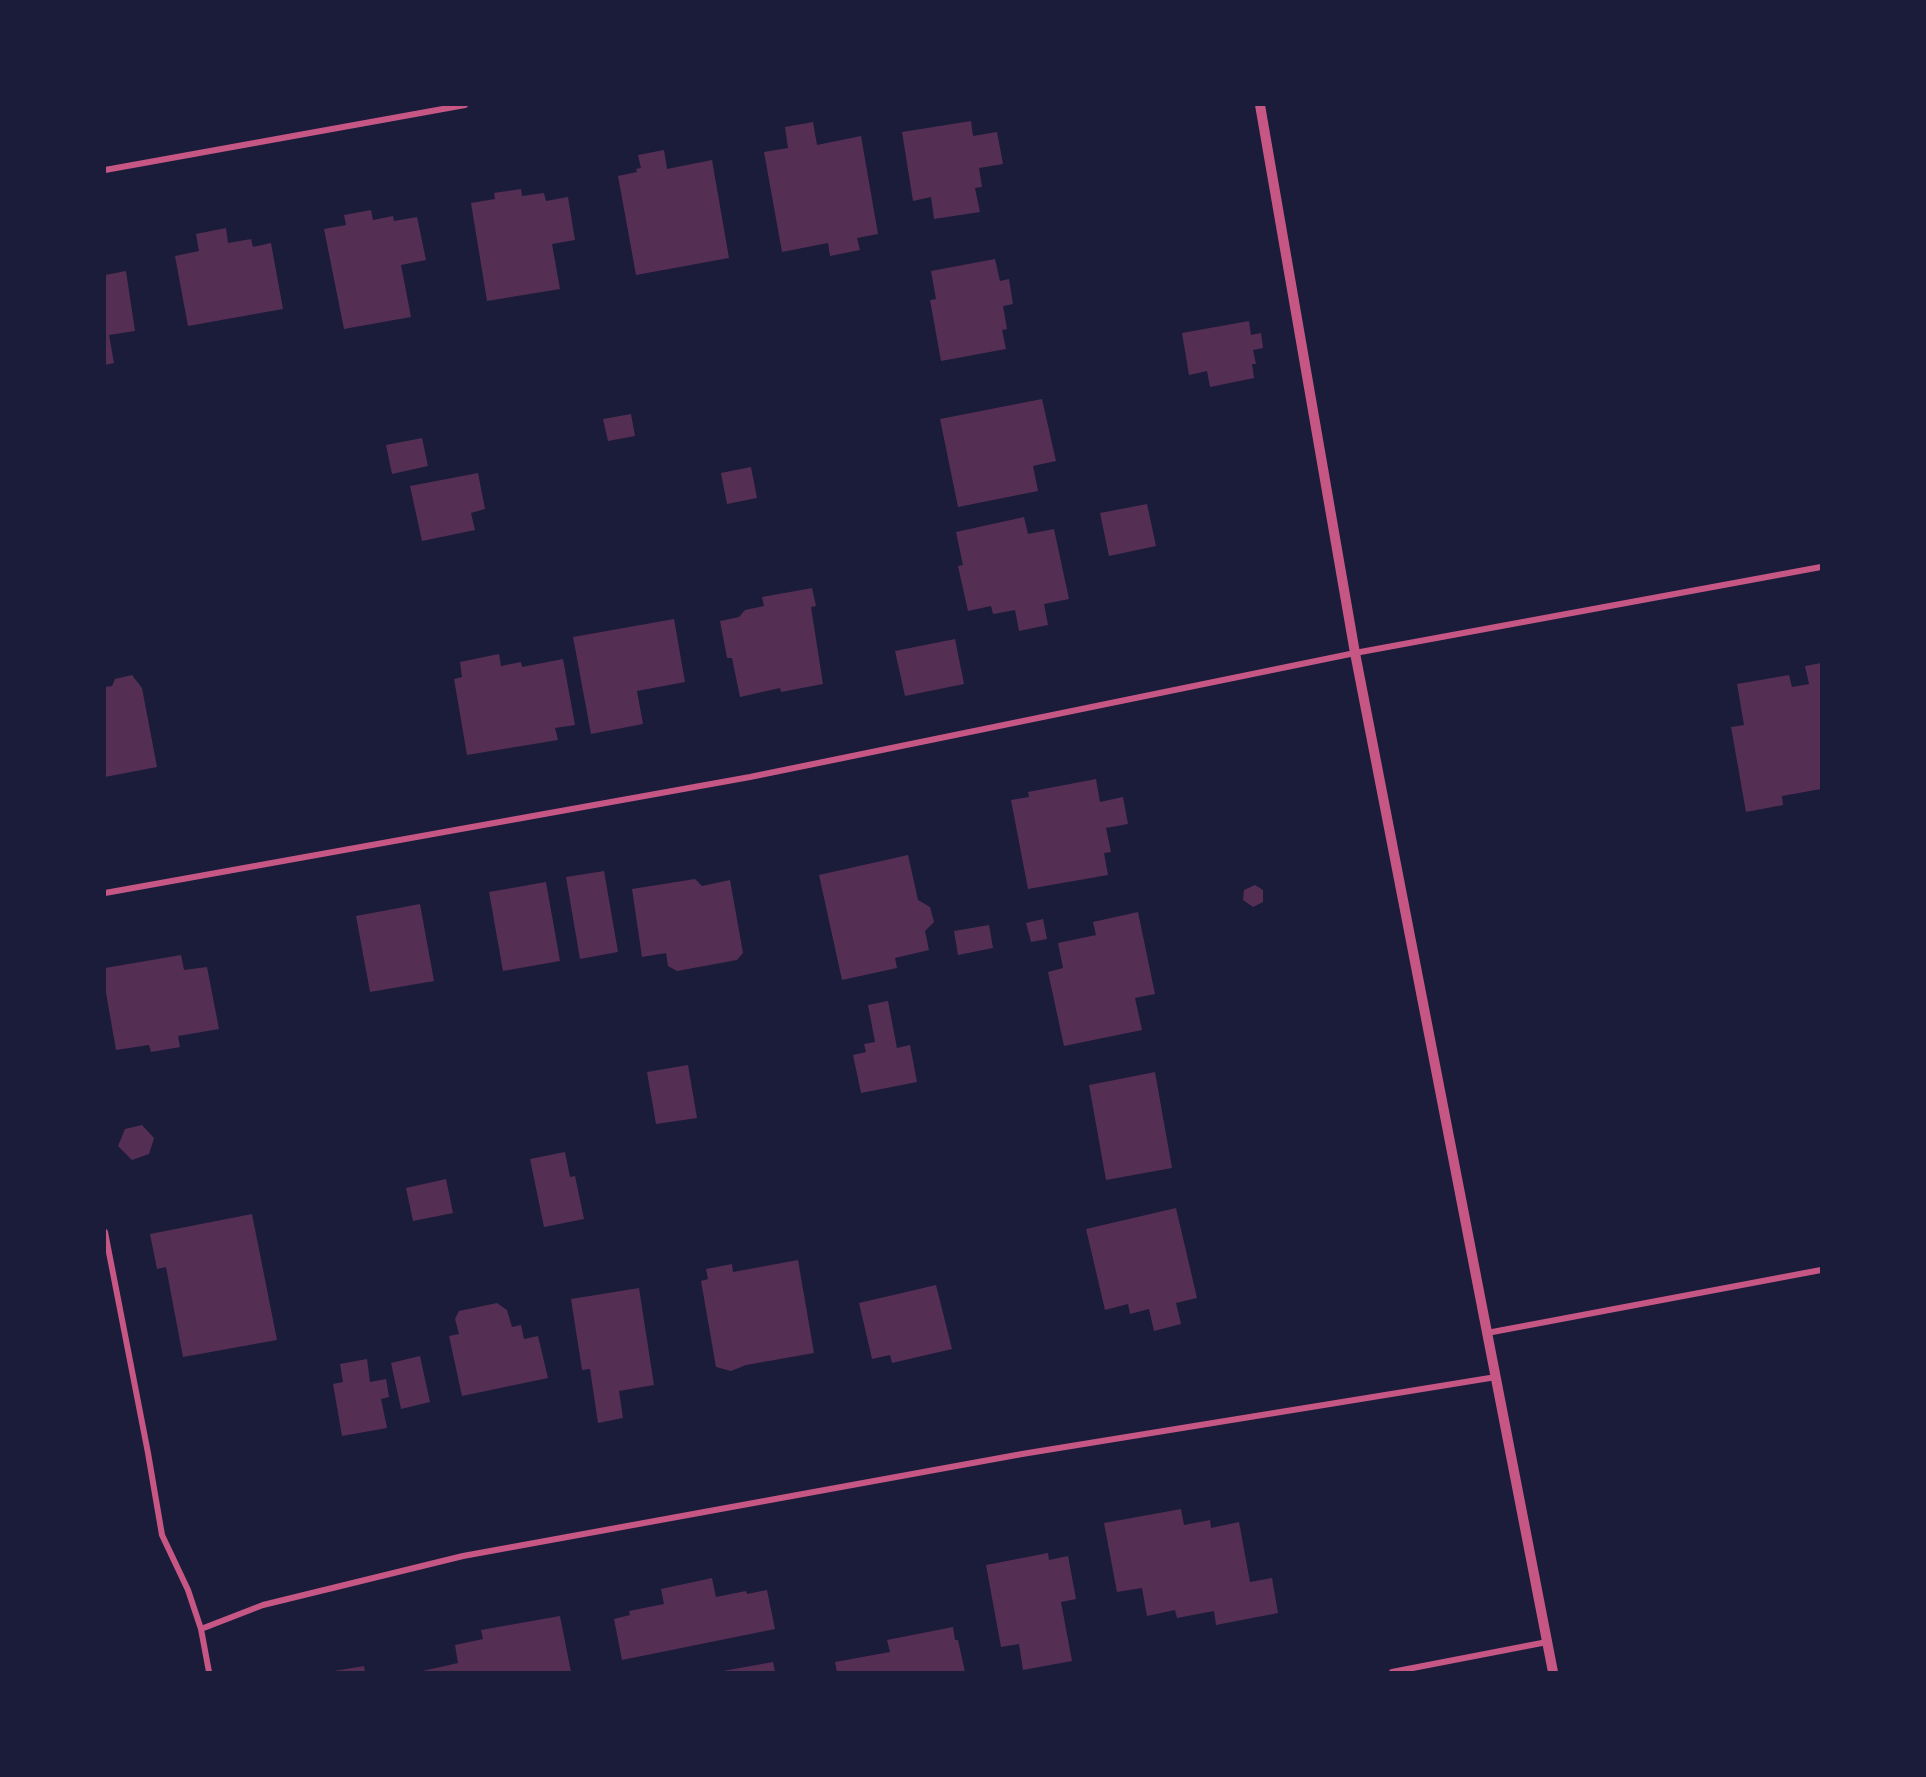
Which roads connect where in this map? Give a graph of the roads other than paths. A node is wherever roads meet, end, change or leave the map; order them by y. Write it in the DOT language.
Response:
graph roads {
  1 [pos="465,105"];
  2 [pos="1260,105"];
  3 [pos="105,170"];
  4 [pos="1821,567"];
  5 [pos="1355,653"];
  6 [pos="105,893"];
  7 [pos="105,1232"];
  8 [pos="1821,1270"];
  9 [pos="1487,1333"];
  10 [pos="1496,1377"];
  11 [pos="201,1629"];
  12 [pos="1547,1642"];
  13 [pos="209,1672"];
  14 [pos="1392,1672"];
  15 [pos="1553,1672"];
  1 -- 3 [label="street"];
  2 -- 5 [label="street"];
  4 -- 5 [label="street"];
  5 -- 6 [label="street"];
  5 -- 9 [label="street"];
  7 -- 11 [label="street"];
  8 -- 9 [label="street"];
  9 -- 10 [label="street"];
  10 -- 11 [label="street"];
  10 -- 12 [label="street"];
  11 -- 13 [label="street"];
  12 -- 14 [label="street"];
  12 -- 15 [label="street"];
}
